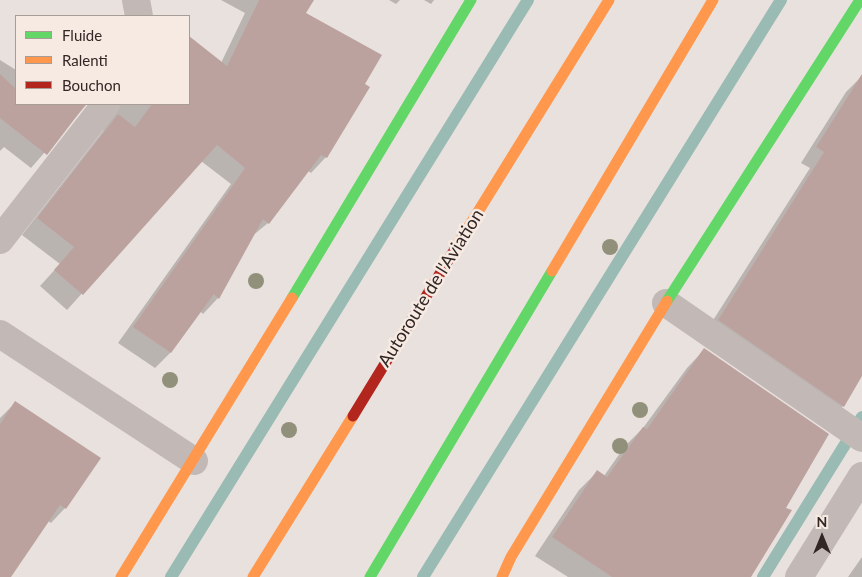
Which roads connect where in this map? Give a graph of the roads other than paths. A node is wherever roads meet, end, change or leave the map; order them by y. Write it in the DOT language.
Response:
graph roads {
  1 [pos="136,0"];
  2 [pos="471,0"];
  3 [pos="609,0"];
  4 [pos="713,0"];
  5 [pos="859,8"];
  6 [pos="139,15"];
  7 [pos="105,105"];
  8 [pos="0,240"];
  9 [pos="666,303"];
  10 [pos="0,334"];
  11 [pos="862,438"];
  12 [pos="194,461"];
  13 [pos="862,476"];
  14 [pos="121,577"];
  15 [pos="253,577"];
  16 [pos="370,577"];
  17 [pos="502,577"];
  18 [pos="799,577"];
  1 -- 6 [label="street"];
  2 -- 12 [label="main road"];
  3 -- 15 [label="main road, Autoroute de l'Aviation"];
  4 -- 16 [label="main road"];
  5 -- 9 [label="main road"];
  7 -- 8 [label="street"];
  9 -- 11 [label="street"];
  9 -- 17 [label="main road"];
  10 -- 12 [label="street"];
  12 -- 14 [label="main road"];
  13 -- 18 [label="street"];
}
